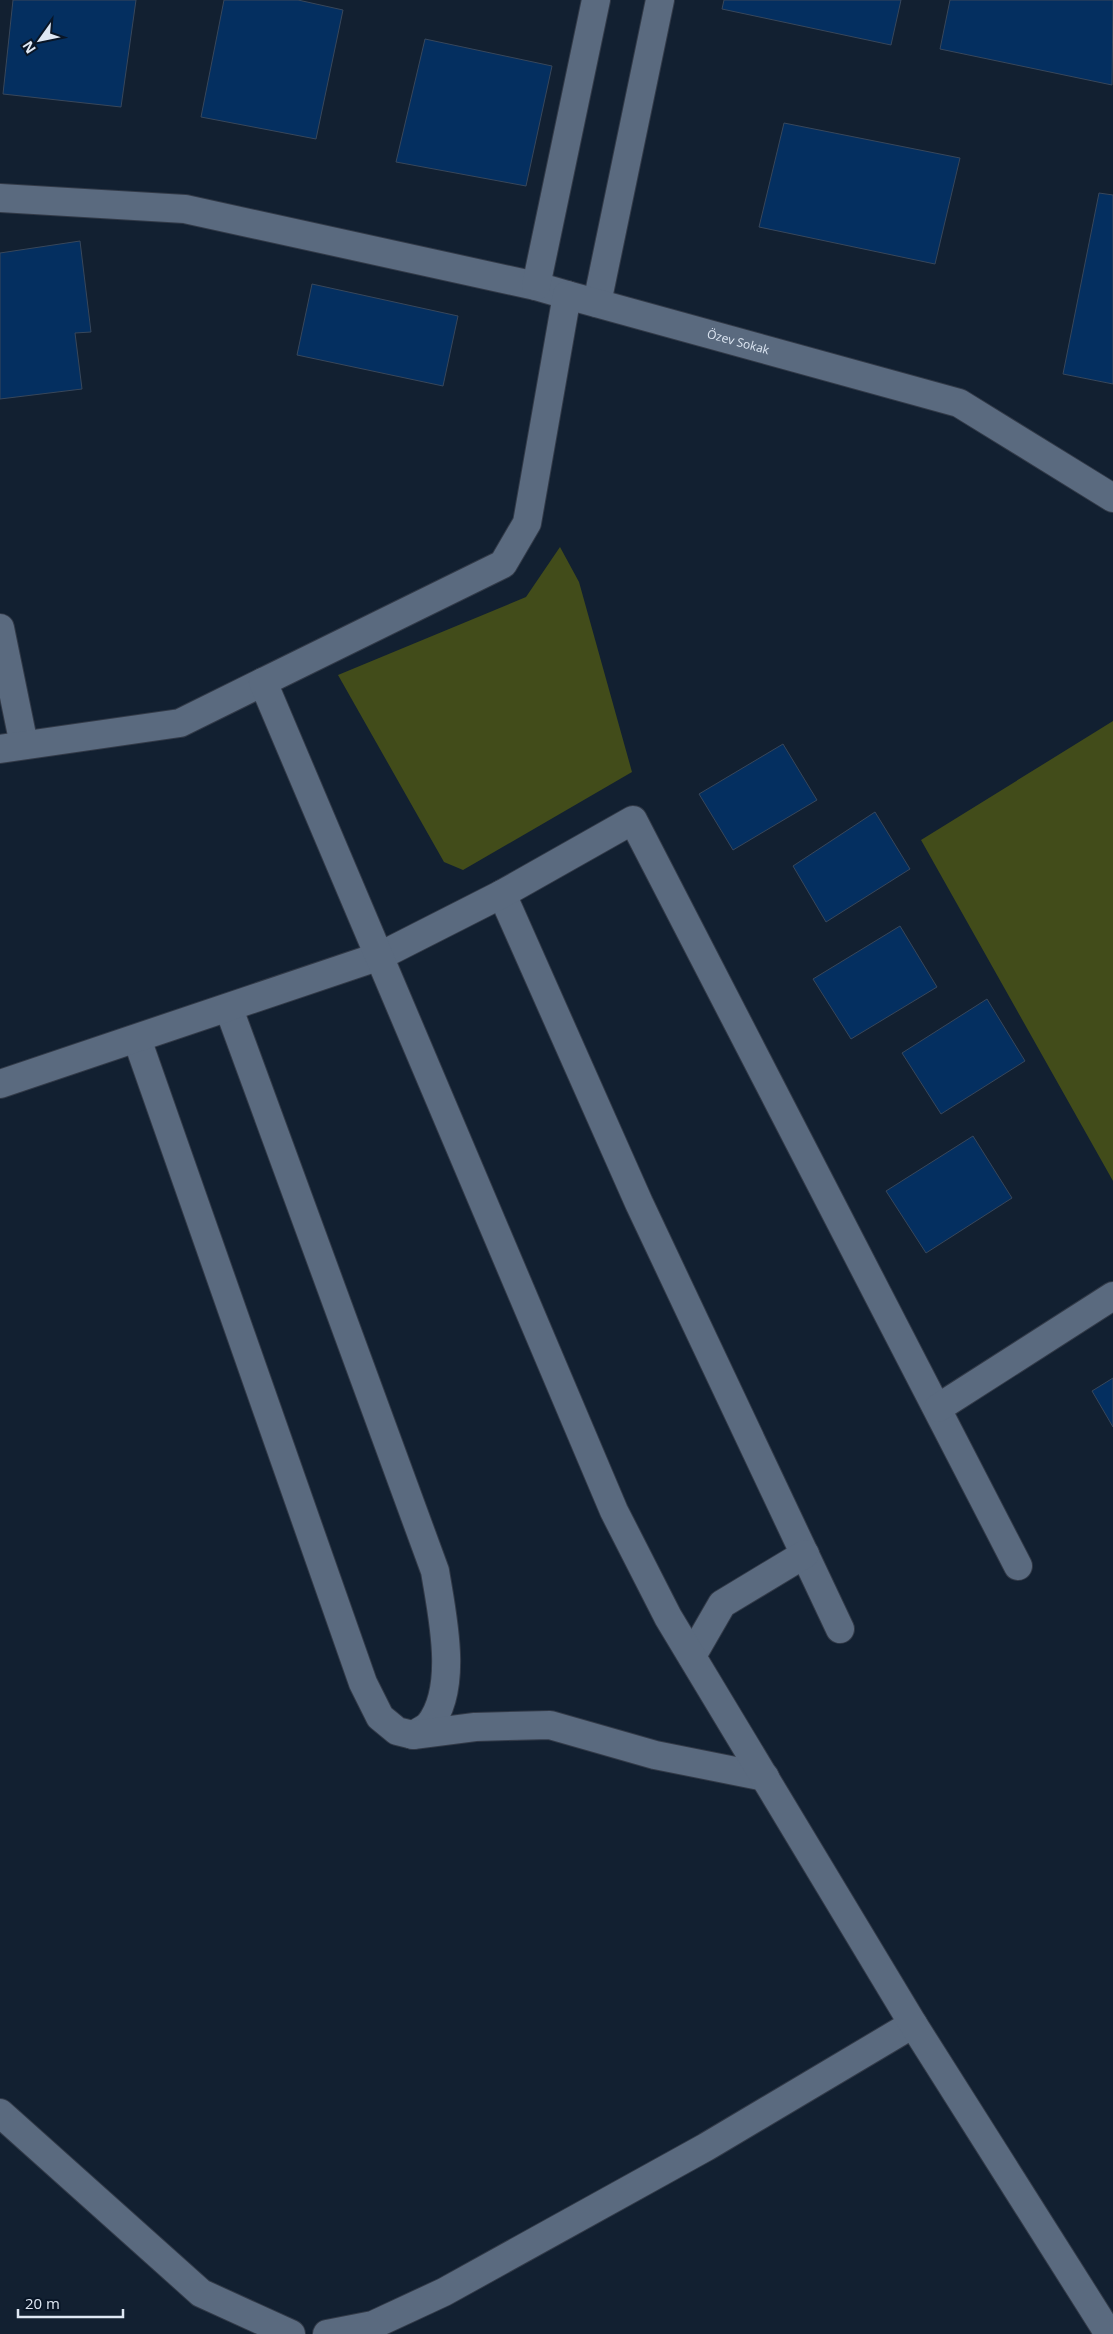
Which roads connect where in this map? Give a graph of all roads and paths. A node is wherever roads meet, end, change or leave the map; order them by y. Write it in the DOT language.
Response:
graph roads {
  1 [pos="596,0"];
  2 [pos="660,0"];
  3 [pos="0,198"];
  4 [pos="536,286"];
  5 [pos="567,295"];
  6 [pos="598,303"];
  7 [pos="1113,498"];
  8 [pos="0,628"];
  9 [pos="263,682"];
  10 [pos="12,747"];
  11 [pos="502,894"];
  12 [pos="380,956"];
  13 [pos="229,1008"];
  14 [pos="138,1039"];
  15 [pos="0,1084"];
  16 [pos="1113,1296"];
  17 [pos="938,1408"];
  18 [pos="805,1554"];
  19 [pos="1018,1566"];
  20 [pos="840,1629"];
  21 [pos="692,1656"];
  22 [pos="413,1735"];
  23 [pos="765,1777"];
  24 [pos="913,2024"];
  25 [pos="0,2113"];
  26 [pos="291,2334"];
  27 [pos="327,2334"];
  28 [pos="1109,2334"];
  1 -- 4 [label="street"];
  2 -- 6 [label="street"];
  3 -- 4 [label="street, Özev Sokak"];
  4 -- 5 [label="street, Özev Sokak"];
  5 -- 6 [label="street, Özev Sokak"];
  5 -- 9 [label="street"];
  6 -- 7 [label="street, Özev Sokak"];
  8 -- 10 [label="street"];
  9 -- 10 [label="street"];
  9 -- 12 [label="street"];
  11 -- 12 [label="street"];
  11 -- 17 [label="street"];
  11 -- 18 [label="street"];
  12 -- 13 [label="street"];
  12 -- 21 [label="street"];
  13 -- 14 [label="street"];
  13 -- 22 [label="street"];
  14 -- 15 [label="street"];
  14 -- 22 [label="street"];
  16 -- 17 [label="street"];
  17 -- 19 [label="street"];
  18 -- 20 [label="street"];
  18 -- 21 [label="street"];
  21 -- 23 [label="street"];
  22 -- 23 [label="street"];
  23 -- 24 [label="street"];
  24 -- 27 [label="street"];
  24 -- 28 [label="street"];
  25 -- 26 [label="street"];
}
